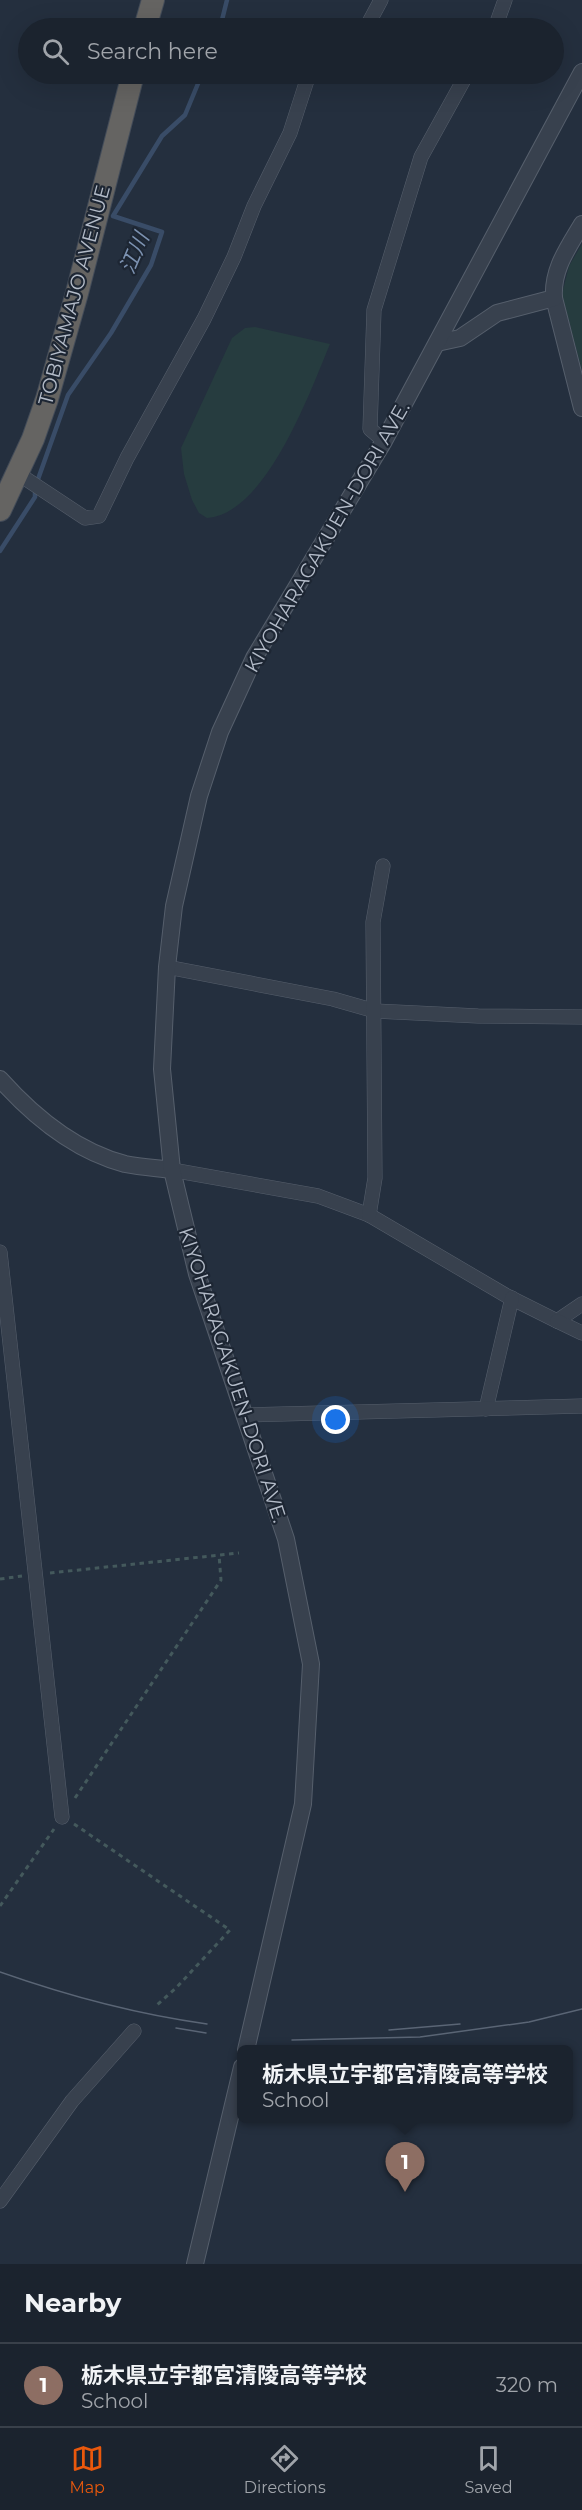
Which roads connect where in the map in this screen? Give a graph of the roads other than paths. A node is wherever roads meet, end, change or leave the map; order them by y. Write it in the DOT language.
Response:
graph roads {
  1 [pos="153,0"];
  2 [pos="381,0"];
  3 [pos="505,0"];
  4 [pos="148,18"];
  5 [pos="371,18"];
  6 [pos="499,18"];
  7 [pos="582,72"];
  8 [pos="130,84"];
  9 [pos="306,84"];
  10 [pos="462,84"];
  11 [pos="582,224"];
  12 [pos="554,298"];
  13 [pos="436,343"];
  14 [pos="582,408"];
  15 [pos="384,441"];
  16 [pos="17,474"];
  17 [pos="0,510"];
  18 [pos="382,866"];
  19 [pos="167,967"];
  20 [pos="375,1011"];
  21 [pos="582,1017"];
  22 [pos="0,1079"];
  23 [pos="171,1170"];
  24 [pos="369,1215"];
  25 [pos="0,1252"];
  26 [pos="512,1298"];
  27 [pos="582,1304"];
  28 [pos="557,1320"];
  29 [pos="582,1333"];
  30 [pos="582,1406"];
  31 [pos="486,1409"];
  32 [pos="244,1415"];
  33 [pos="62,1816"];
  34 [pos="134,2031"];
  35 [pos="247,2045"];
  36 [pos="237,2088"];
  37 [pos="0,2201"];
  38 [pos="195,2264"];
  1 -- 4 [label="highway"];
  2 -- 5 [label="street"];
  3 -- 6 [label="street"];
  7 -- 13 [label="street, KIYOHARAGAKUEN-DORI AVE."];
  8 -- 16 [label="highway, TOBIYAMAJO AVENUE"];
  9 -- 16 [label="street"];
  10 -- 15 [label="street"];
  11 -- 12 [label="street"];
  12 -- 13 [label="street"];
  12 -- 14 [label="street"];
  13 -- 15 [label="street, KIYOHARAGAKUEN-DORI AVE."];
  15 -- 19 [label="street, KIYOHARAGAKUEN-DORI AVE."];
  16 -- 17 [label="highway, TOBIYAMAJO AVENUE"];
  18 -- 20 [label="street"];
  19 -- 20 [label="street"];
  19 -- 23 [label="street, KIYOHARAGAKUEN-DORI AVE."];
  20 -- 21 [label="street"];
  20 -- 24 [label="street"];
  22 -- 23 [label="street"];
  23 -- 24 [label="street"];
  23 -- 32 [label="street, KIYOHARAGAKUEN-DORI AVE."];
  24 -- 26 [label="street"];
  25 -- 33 [label="street"];
  26 -- 28 [label="street"];
  26 -- 31 [label="street"];
  27 -- 28 [label="street"];
  28 -- 29 [label="street"];
  30 -- 31 [label="street"];
  31 -- 32 [label="street"];
  32 -- 35 [label="street, KIYOHARAGAKUEN-DORI AVE."];
  34 -- 37 [label="street"];
  36 -- 38 [label="street"];
}
